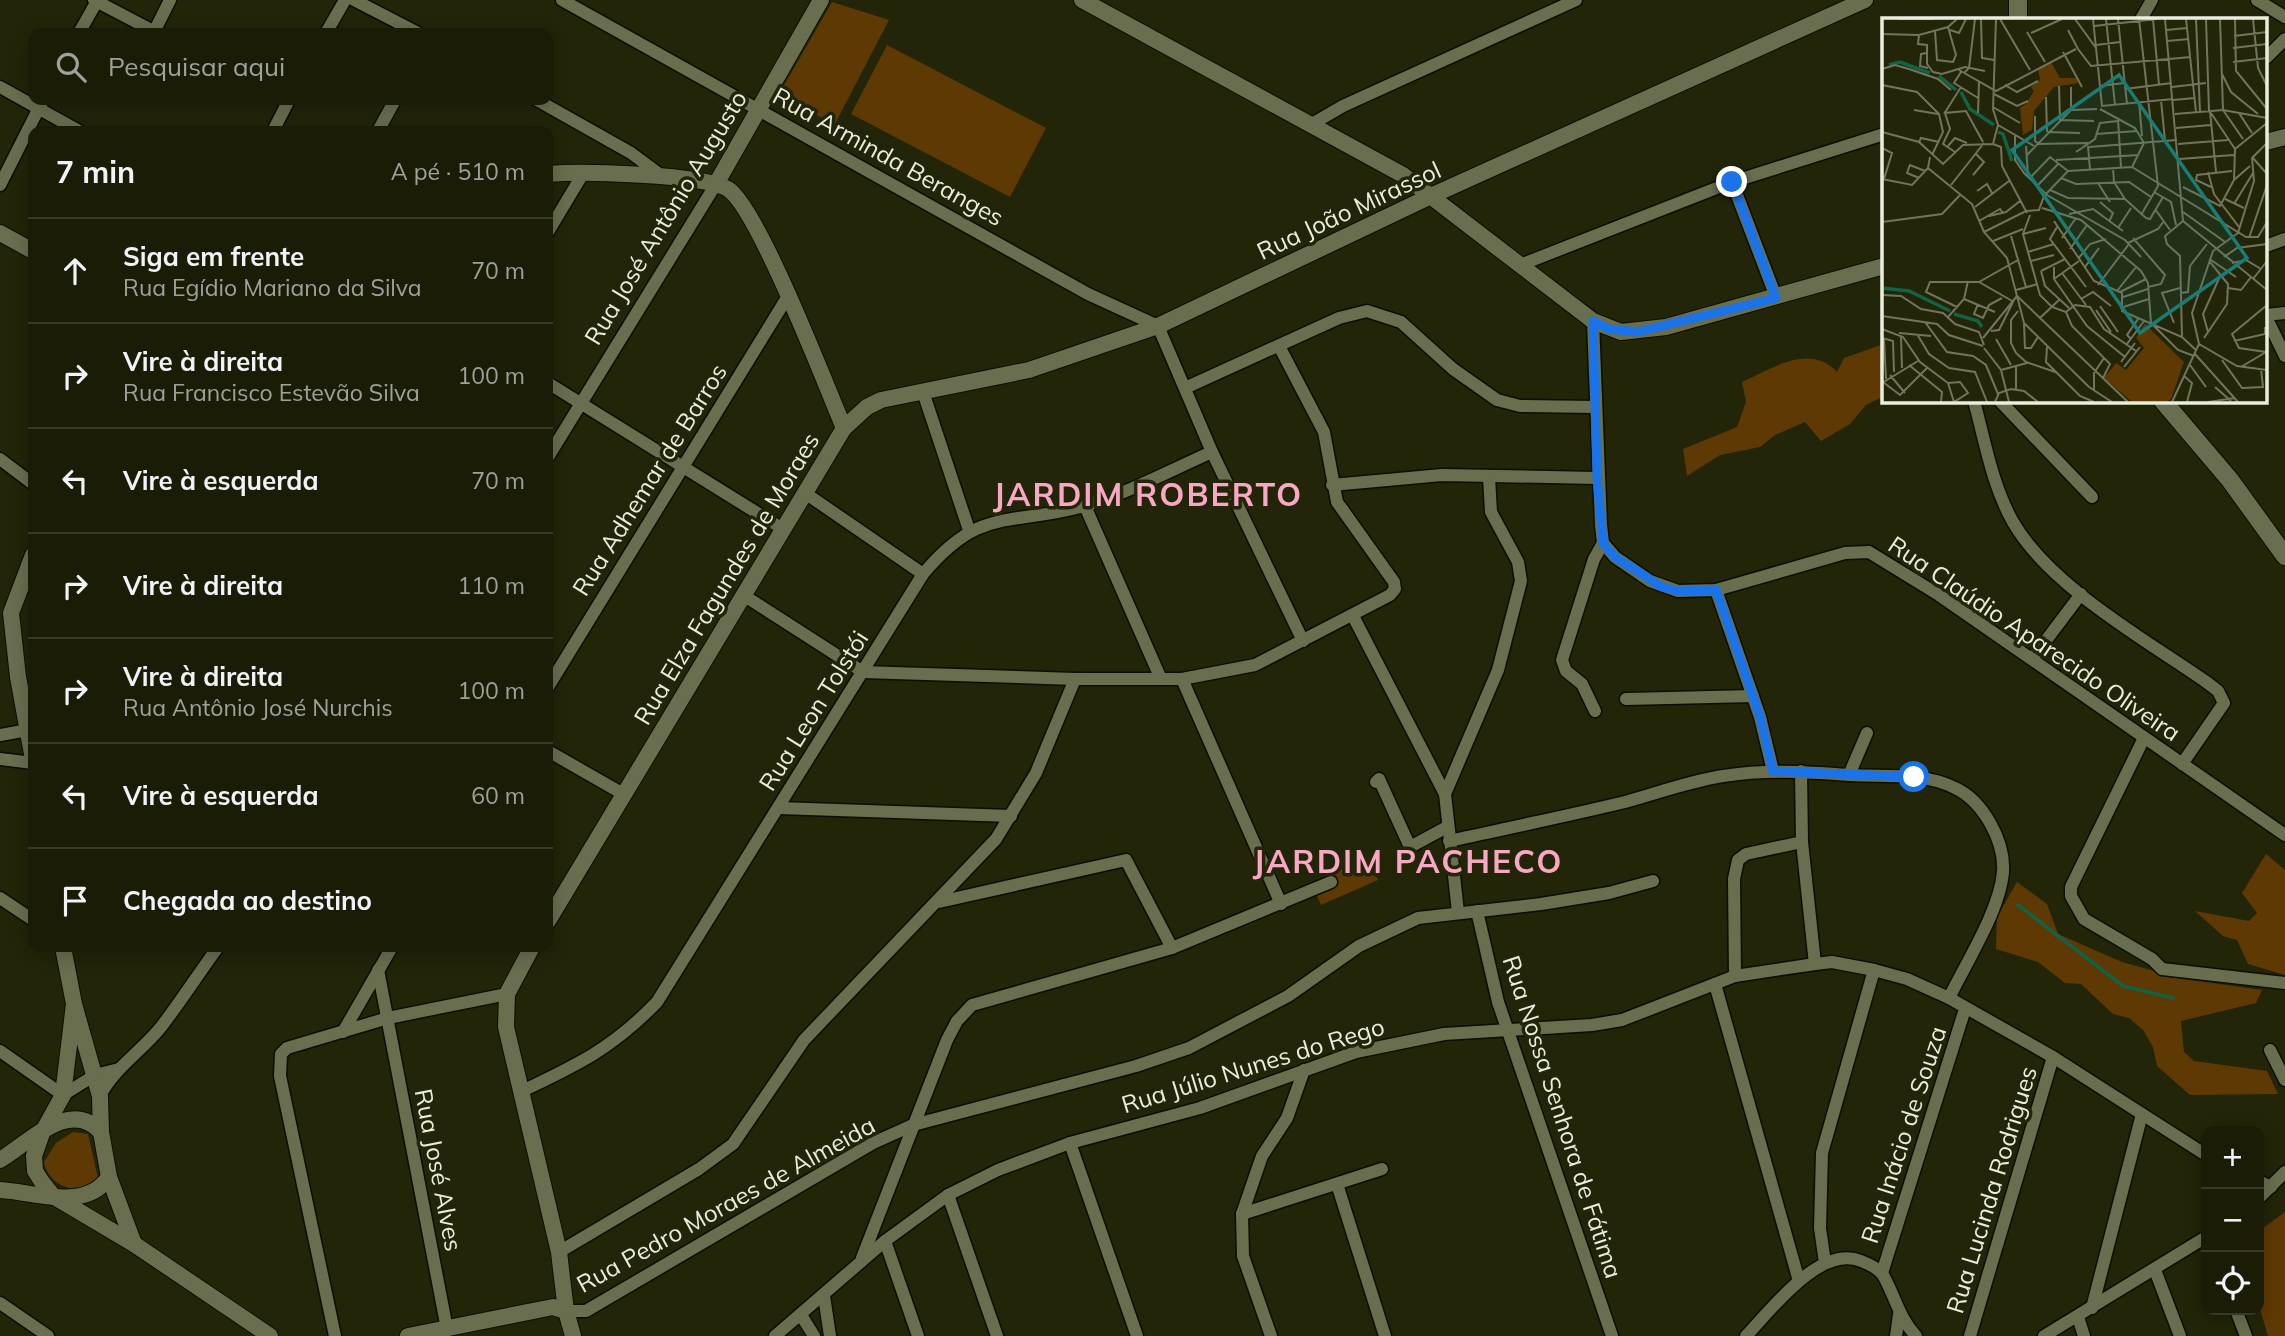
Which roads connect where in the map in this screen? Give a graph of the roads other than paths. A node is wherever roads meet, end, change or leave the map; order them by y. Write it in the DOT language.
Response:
graph roads {
  1 [pos="170,0"];
  2 [pos="345,0"];
  3 [pos="354,0"];
  4 [pos="562,0"];
  5 [pos="821,0"];
  6 [pos="1082,0"];
  7 [pos="1576,0"];
  8 [pos="1865,0"];
  9 [pos="2018,0"];
  10 [pos="2152,0"];
  11 [pos="2257,0"];
  12 [pos="95,1"];
  13 [pos="2285,17"];
  14 [pos="2018,18"];
  15 [pos="2142,18"];
  16 [pos="82,28"];
  17 [pos="146,28"];
  18 [pos="157,28"];
  19 [pos="329,28"];
  20 [pos="408,28"];
  21 [pos="2285,39"];
  22 [pos="2268,56"];
  23 [pos="0,87"];
  24 [pos="28,99"];
  25 [pos="40,105"];
  26 [pos="42,105"];
  27 [pos="283,105"];
  28 [pos="392,105"];
  29 [pos="546,105"];
  30 [pos="760,109"];
  31 [pos="1312,124"];
  32 [pos="30,126"];
  33 [pos="72,126"];
  34 [pos="275,126"];
  35 [pos="381,126"];
  36 [pos="28,130"];
  37 [pos="1882,135"];
  38 [pos="2285,137"];
  39 [pos="2268,141"];
  40 [pos="584,172"];
  41 [pos="553,174"];
  42 [pos="664,178"];
  43 [pos="1732,182"];
  44 [pos="716,184"];
  45 [pos="0,185"];
  46 [pos="1433,195"];
  47 [pos="553,224"];
  48 [pos="0,233"];
  49 [pos="2285,239"];
  50 [pos="2268,245"];
  51 [pos="28,248"];
  52 [pos="1520,265"];
  53 [pos="1882,267"];
  54 [pos="788,296"];
  55 [pos="1776,298"];
  56 [pos="2268,320"];
  57 [pos="1593,321"];
  58 [pos="1158,326"];
  59 [pos="1279,346"];
  60 [pos="2285,356"];
  61 [pos="553,386"];
  62 [pos="1185,388"];
  63 [pos="923,392"];
  64 [pos="580,402"];
  65 [pos="1974,402"];
  66 [pos="2001,402"];
  67 [pos="2164,402"];
  68 [pos="1594,407"];
  69 [pos="844,428"];
  70 [pos="553,448"];
  71 [pos="1212,452"];
  72 [pos="0,459"];
  73 [pos="683,465"];
  74 [pos="1489,477"];
  75 [pos="1597,478"];
  76 [pos="28,480"];
  77 [pos="1332,485"];
  78 [pos="805,493"];
  79 [pos="2092,497"];
  80 [pos="1085,506"];
  81 [pos="783,528"];
  82 [pos="969,530"];
  83 [pos="1603,543"];
  84 [pos="2285,556"];
  85 [pos="28,565"];
  86 [pos="923,574"];
  87 [pos="1716,590"];
  88 [pos="2081,594"];
  89 [pos="743,595"];
  90 [pos="5,609"];
  91 [pos="1353,615"];
  92 [pos="1307,639"];
  93 [pos="2032,659"];
  94 [pos="863,672"];
  95 [pos="553,679"];
  96 [pos="1161,679"];
  97 [pos="1182,679"];
  98 [pos="1075,680"];
  99 [pos="1753,696"];
  100 [pos="1626,699"];
  101 [pos="1595,711"];
  102 [pos="28,720"];
  103 [pos="28,730"];
  104 [pos="1867,733"];
  105 [pos="0,735"];
  106 [pos="2144,738"];
  107 [pos="553,754"];
  108 [pos="0,759"];
  109 [pos="28,761"];
  110 [pos="2182,764"];
  111 [pos="1773,771"];
  112 [pos="1801,771"];
  113 [pos="1849,775"];
  114 [pos="1376,782"];
  115 [pos="1445,794"];
  116 [pos="625,795"];
  117 [pos="779,808"];
  118 [pos="1011,816"];
  119 [pos="1447,827"];
  120 [pos="2285,835"];
  121 [pos="1449,841"];
  122 [pos="1802,842"];
  123 [pos="1653,881"];
  124 [pos="1331,882"];
  125 [pos="0,898"];
  126 [pos="938,902"];
  127 [pos="1281,904"];
  128 [pos="1477,911"];
  129 [pos="1458,912"];
  130 [pos="553,913"];
  131 [pos="28,917"];
  132 [pos="1172,948"];
  133 [pos="64,952"];
  134 [pos="214,952"];
  135 [pos="390,952"];
  136 [pos="529,952"];
  137 [pos="1815,964"];
  138 [pos="378,970"];
  139 [pos="1874,970"];
  140 [pos="1735,976"];
  141 [pos="2285,983"];
  142 [pos="1715,984"];
  143 [pos="507,994"];
  144 [pos="1949,998"];
  145 [pos="74,1004"];
  146 [pos="1965,1009"];
  147 [pos="388,1018"];
  148 [pos="1508,1030"];
  149 [pos="343,1032"];
  150 [pos="2270,1050"];
  151 [pos="0,1051"];
  152 [pos="2053,1057"];
  153 [pos="119,1069"];
  154 [pos="1304,1070"];
  155 [pos="96,1075"];
  156 [pos="2285,1080"];
  157 [pos="520,1092"];
  158 [pos="63,1095"];
  159 [pos="100,1096"];
  160 [pos="2142,1114"];
  161 [pos="913,1125"];
  162 [pos="101,1132"];
  163 [pos="42,1133"];
  164 [pos="1070,1143"];
  165 [pos="2201,1152"];
  166 [pos="0,1160"];
  167 [pos="1382,1169"];
  168 [pos="2285,1172"];
  169 [pos="109,1177"];
  170 [pos="1337,1184"];
  171 [pos="2278,1186"];
  172 [pos="0,1190"];
  173 [pos="948,1195"];
  174 [pos="53,1196"];
  175 [pos="1242,1214"];
  176 [pos="2201,1240"];
  177 [pos="884,1241"];
  178 [pos="134,1244"];
  179 [pos="558,1252"];
  180 [pos="1825,1263"];
  181 [pos="859,1264"];
  182 [pos="2155,1270"];
  183 [pos="1882,1273"];
  184 [pos="1799,1281"];
  185 [pos="824,1296"];
  186 [pos="0,1303"];
  187 [pos="2092,1308"];
  188 [pos="566,1311"];
  189 [pos="1899,1314"];
  190 [pos="802,1315"];
  191 [pos="2238,1315"];
  192 [pos="245,1318"];
  193 [pos="2078,1318"];
  194 [pos="447,1328"];
  195 [pos="48,1336"];
  196 [pos="250,1336"];
  197 [pos="270,1336"];
  198 [pos="335,1336"];
  199 [pos="408,1336"];
  200 [pos="573,1336"];
  201 [pos="775,1336"];
  202 [pos="814,1336"];
  203 [pos="830,1336"];
  204 [pos="918,1336"];
  205 [pos="998,1336"];
  206 [pos="1138,1336"];
  207 [pos="1271,1336"];
  208 [pos="1385,1336"];
  209 [pos="1612,1336"];
  210 [pos="1746,1336"];
  211 [pos="1896,1336"];
  212 [pos="1916,1336"];
  213 [pos="1970,1336"];
  214 [pos="2044,1336"];
  215 [pos="2084,1336"];
  216 [pos="2180,1336"];
  217 [pos="2246,1336"];
  1 -- 18 [label="street"];
  2 -- 19 [label="street"];
  3 -- 20 [label="street"];
  4 -- 30 [label="street, Rua Arminda Beranges"];
  5 -- 30 [label="street, Rua José Antônio Augusto"];
  6 -- 31 [label="street"];
  7 -- 31 [label="street"];
  8 -- 46 [label="street, Rua João Mirassol"];
  9 -- 14 [label="main road"];
  10 -- 15 [label="street"];
  11 -- 13 [label="street"];
  12 -- 16 [label="street"];
  12 -- 17 [label="street"];
  21 -- 22 [label="street"];
  23 -- 24 [label="street"];
  25 -- 32 [label="street"];
  26 -- 33 [label="street"];
  27 -- 34 [label="street"];
  28 -- 35 [label="street"];
  29 -- 42 [label="street"];
  30 -- 44 [label="street, Rua José Antônio Augusto"];
  30 -- 58 [label="street, Rua Arminda Beranges"];
  31 -- 46 [label="street"];
  36 -- 45 [label="street"];
  37 -- 43 [label="street"];
  38 -- 39 [label="street"];
  40 -- 41 [label="street"];
  40 -- 42 [label="street"];
  40 -- 47 [label="street"];
  42 -- 44 [label="street"];
  43 -- 52 [label="street"];
  43 -- 55 [label="street"];
  44 -- 54 [label="street, Rua Elza Fagundes de Moraes"];
  44 -- 64 [label="street, Rua José Antônio Augusto"];
  46 -- 52 [label="street"];
  46 -- 58 [label="street, Rua João Mirassol"];
  48 -- 51 [label="street"];
  49 -- 50 [label="street"];
  52 -- 57 [label="street"];
  53 -- 55 [label="street"];
  54 -- 69 [label="street, Rua Elza Fagundes de Moraes"];
  54 -- 73 [label="street, Rua Adhemar de Barros"];
  55 -- 57 [label="street"];
  56 -- 60 [label="street"];
  57 -- 68 [label="street"];
  58 -- 62 [label="street"];
  58 -- 63 [label="street, Rua João Mirassol"];
  59 -- 62 [label="street"];
  59 -- 68 [label="street"];
  59 -- 77 [label="street"];
  61 -- 64 [label="street"];
  62 -- 71 [label="street"];
  63 -- 69 [label="street, Rua João Mirassol"];
  63 -- 82 [label="street"];
  64 -- 70 [label="street, Rua José Antônio Augusto"];
  64 -- 73 [label="street"];
  65 -- 88 [label="street"];
  66 -- 79 [label="street"];
  67 -- 84 [label="main road"];
  68 -- 75 [label="street"];
  69 -- 78 [label="street, Rua Elza Fagundes de Moraes"];
  71 -- 80 [label="street, Rua Leon Tolstói"];
  71 -- 92 [label="street"];
  72 -- 76 [label="street"];
  73 -- 81 [label="street"];
  73 -- 95 [label="street, Rua Adhemar de Barros"];
  74 -- 75 [label="street"];
  74 -- 77 [label="street"];
  74 -- 115 [label="street"];
  75 -- 83 [label="street"];
  77 -- 91 [label="street"];
  78 -- 81 [label="street, Rua Elza Fagundes de Moraes"];
  78 -- 86 [label="street"];
  80 -- 82 [label="street, Rua Leon Tolstói"];
  80 -- 96 [label="street"];
  81 -- 89 [label="street, Rua Elza Fagundes de Moraes"];
  82 -- 86 [label="street, Rua Leon Tolstói"];
  83 -- 87 [label="street, Rua Claúdio Aparecido Oliveira"];
  83 -- 101 [label="street"];
  85 -- 90 [label="street"];
  86 -- 94 [label="street, Rua Leon Tolstói"];
  87 -- 93 [label="street, Rua Claúdio Aparecido Oliveira"];
  87 -- 99 [label="street"];
  88 -- 93 [label="street"];
  88 -- 110 [label="street"];
  89 -- 94 [label="street"];
  89 -- 116 [label="street, Rua Elza Fagundes de Moraes"];
  90 -- 102 [label="street"];
  91 -- 92 [label="street"];
  91 -- 115 [label="street"];
  92 -- 97 [label="street"];
  93 -- 106 [label="street, Rua Claúdio Aparecido Oliveira"];
  94 -- 98 [label="street"];
  94 -- 117 [label="street, Rua Leon Tolstói"];
  96 -- 97 [label="street"];
  96 -- 98 [label="street"];
  97 -- 127 [label="street"];
  98 -- 118 [label="street"];
  99 -- 100 [label="street"];
  99 -- 111 [label="street"];
  103 -- 105 [label="street"];
  104 -- 113 [label="street"];
  106 -- 110 [label="street, Rua Claúdio Aparecido Oliveira"];
  106 -- 141 [label="street"];
  107 -- 116 [label="street"];
  108 -- 109 [label="street"];
  110 -- 120 [label="street, Rua Claúdio Aparecido Oliveira"];
  111 -- 112 [label="street"];
  111 -- 121 [label="street"];
  112 -- 113 [label="street"];
  112 -- 122 [label="street"];
  113 -- 144 [label="street"];
  114 -- 119 [label="street"];
  115 -- 119 [label="street"];
  116 -- 130 [label="street, Rua Elza Fagundes de Moraes"];
  117 -- 118 [label="street"];
  117 -- 157 [label="street, Rua Leon Tolstói"];
  118 -- 126 [label="street"];
  119 -- 121 [label="street"];
  121 -- 129 [label="street"];
  122 -- 137 [label="street"];
  122 -- 140 [label="street"];
  123 -- 128 [label="street, Rua Pedro Moraes de Almeida"];
  124 -- 127 [label="street"];
  125 -- 131 [label="street"];
  126 -- 132 [label="street"];
  126 -- 179 [label="street"];
  127 -- 132 [label="street"];
  128 -- 129 [label="street, Rua Pedro Moraes de Almeida"];
  128 -- 148 [label="street, Rua Nossa Senhora de Fátima"];
  129 -- 161 [label="street, Rua Pedro Moraes de Almeida"];
  132 -- 161 [label="street"];
  133 -- 145 [label="street"];
  134 -- 153 [label="street"];
  135 -- 138 [label="street"];
  136 -- 143 [label="street"];
  137 -- 139 [label="street, Rua Júlio Nunes do Rego"];
  137 -- 140 [label="street, Rua Júlio Nunes do Rego"];
  138 -- 147 [label="street, Rua José Alves"];
  138 -- 149 [label="street"];
  139 -- 144 [label="street, Rua Júlio Nunes do Rego"];
  139 -- 180 [label="street"];
  140 -- 142 [label="street, Rua Júlio Nunes do Rego"];
  142 -- 148 [label="street, Rua Júlio Nunes do Rego"];
  142 -- 184 [label="street"];
  143 -- 147 [label="street"];
  143 -- 157 [label="street"];
  144 -- 146 [label="street, Rua Júlio Nunes do Rego"];
  145 -- 155 [label="street"];
  145 -- 158 [label="street"];
  146 -- 152 [label="street, Rua Júlio Nunes do Rego"];
  146 -- 183 [label="street, Rua Inácio de Souza"];
  147 -- 149 [label="street"];
  147 -- 194 [label="street, Rua José Alves"];
  148 -- 154 [label="street, Rua Júlio Nunes do Rego"];
  148 -- 209 [label="street, Rua Nossa Senhora de Fátima"];
  149 -- 198 [label="street"];
  150 -- 156 [label="street"];
  151 -- 158 [label="street"];
  152 -- 160 [label="street, Rua Júlio Nunes do Rego"];
  152 -- 213 [label="street, Rua Lucinda Rodrigues"];
  153 -- 155 [label="street"];
  153 -- 159 [label="street"];
  154 -- 164 [label="street, Rua Júlio Nunes do Rego"];
  154 -- 175 [label="street"];
  155 -- 158 [label="street"];
  155 -- 159 [label="street"];
  157 -- 179 [label="street"];
  158 -- 163 [label="street"];
  159 -- 162 [label="street"];
  160 -- 165 [label="street, Rua Júlio Nunes do Rego"];
  160 -- 187 [label="street"];
  161 -- 181 [label="street"];
  161 -- 188 [label="street, Rua Pedro Moraes de Almeida"];
  162 -- 163 [label="street"];
  162 -- 169 [label="street"];
  163 -- 166 [label="street"];
  163 -- 174 [label="street"];
  164 -- 173 [label="street, Rua Júlio Nunes do Rego"];
  164 -- 206 [label="street"];
  167 -- 170 [label="street"];
  168 -- 171 [label="street"];
  169 -- 174 [label="street"];
  169 -- 178 [label="street"];
  170 -- 175 [label="street"];
  170 -- 208 [label="street"];
  172 -- 174 [label="street"];
  173 -- 177 [label="street, Rua Júlio Nunes do Rego"];
  173 -- 205 [label="street"];
  174 -- 178 [label="street"];
  175 -- 207 [label="street"];
  176 -- 182 [label="street"];
  177 -- 181 [label="street, Rua Júlio Nunes do Rego"];
  177 -- 204 [label="street"];
  178 -- 192 [label="street"];
  179 -- 188 [label="street"];
  180 -- 183 [label="street"];
  180 -- 184 [label="street"];
  181 -- 185 [label="street, Rua Júlio Nunes do Rego"];
  182 -- 187 [label="street"];
  182 -- 216 [label="street"];
  183 -- 189 [label="street"];
  184 -- 210 [label="street"];
  185 -- 190 [label="street, Rua Júlio Nunes do Rego"];
  185 -- 203 [label="street"];
  186 -- 195 [label="street"];
  187 -- 193 [label="street"];
  188 -- 194 [label="street"];
  188 -- 200 [label="street"];
  189 -- 211 [label="street"];
  189 -- 212 [label="street"];
  190 -- 201 [label="street, Rua Júlio Nunes do Rego"];
  190 -- 202 [label="street"];
  191 -- 217 [label="street"];
  192 -- 196 [label="street"];
  192 -- 197 [label="street"];
  193 -- 214 [label="street"];
  193 -- 215 [label="street"];
  194 -- 199 [label="street"];
}
